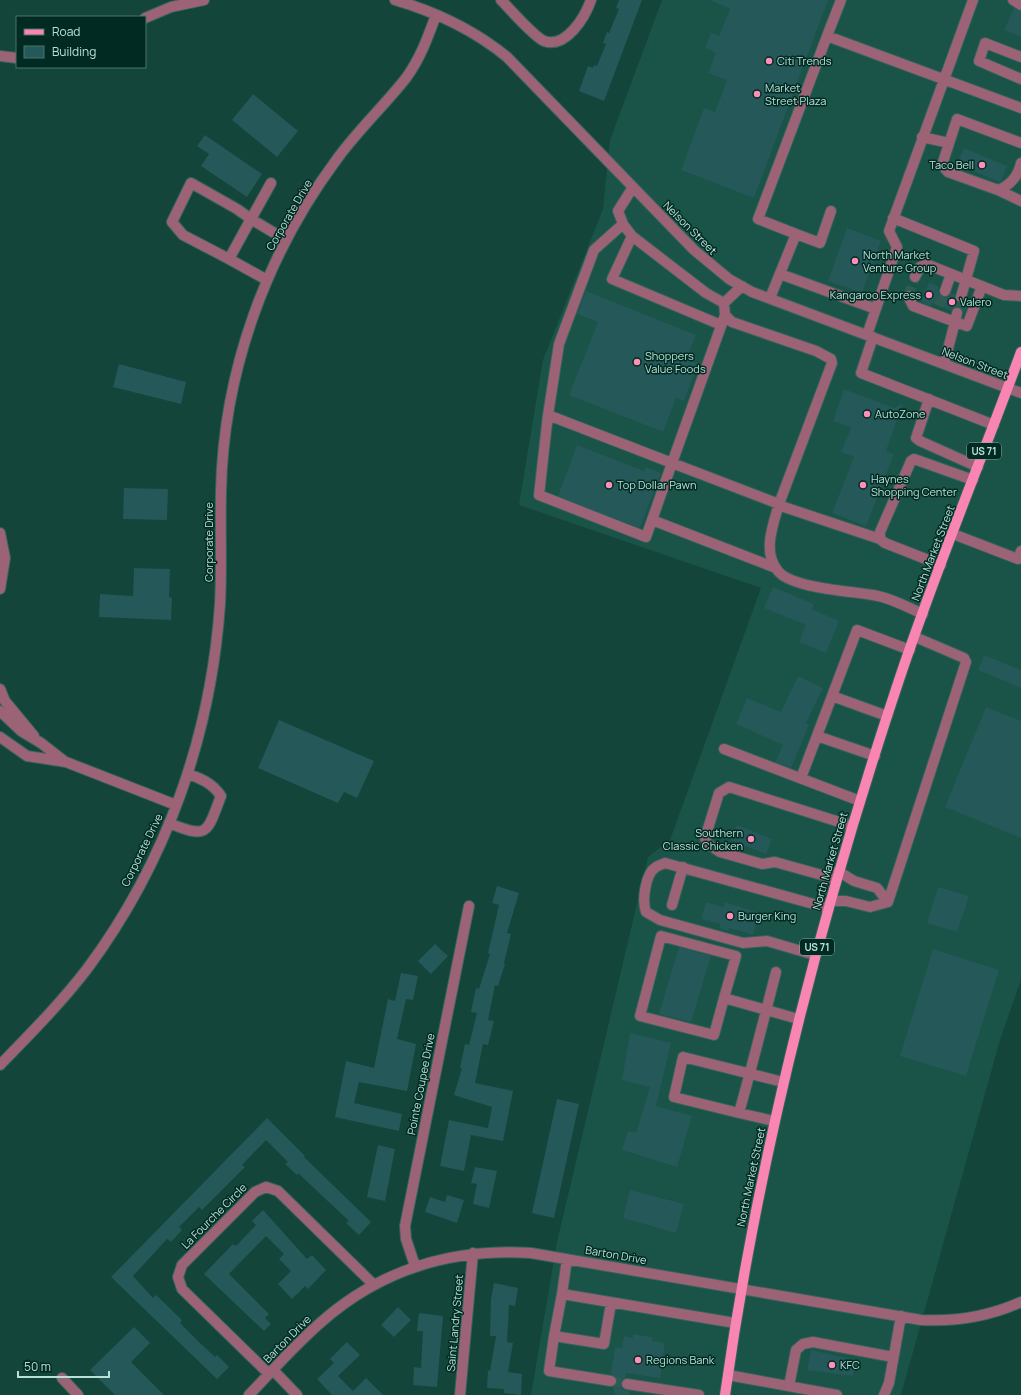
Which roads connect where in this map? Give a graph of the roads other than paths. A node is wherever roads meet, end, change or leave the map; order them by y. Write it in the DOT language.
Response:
graph roads {
  1 [pos="204,0"];
  2 [pos="395,0"];
  3 [pos="501,0"];
  4 [pos="591,0"];
  5 [pos="841,0"];
  6 [pos="973,0"];
  7 [pos="1013,0"];
  8 [pos="1021,5"];
  9 [pos="436,15"];
  10 [pos="146,18"];
  11 [pos="827,36"];
  12 [pos="0,56"];
  13 [pos="1021,57"];
  14 [pos="16,58"];
  15 [pos="944,79"];
  16 [pos="1021,79"];
  17 [pos="1021,108"];
  18 [pos="922,137"];
  19 [pos="949,143"];
  20 [pos="1021,144"];
  21 [pos="1021,162"];
  22 [pos="271,183"];
  23 [pos="633,187"];
  24 [pos="998,190"];
  25 [pos="1021,201"];
  26 [pos="831,211"];
  27 [pos="893,218"];
  28 [pos="251,220"];
  29 [pos="623,224"];
  30 [pos="796,234"];
  31 [pos="632,236"];
  32 [pos="286,240"];
  33 [pos="229,259"];
  34 [pos="780,274"];
  35 [pos="951,274"];
  36 [pos="915,277"];
  37 [pos="267,280"];
  38 [pos="967,280"];
  39 [pos="742,286"];
  40 [pos="982,286"];
  41 [pos="945,291"];
  42 [pos="908,296"];
  43 [pos="1021,296"];
  44 [pos="961,297"];
  45 [pos="770,298"];
  46 [pos="724,302"];
  47 [pos="876,309"];
  48 [pos="725,315"];
  49 [pos="956,317"];
  50 [pos="721,325"];
  51 [pos="870,336"];
  52 [pos="1021,352"];
  53 [pos="944,364"];
  54 [pos="1008,388"];
  55 [pos="1021,393"];
  56 [pos="929,400"];
  57 [pos="548,415"];
  58 [pos="994,425"];
  59 [pos="672,463"];
  60 [pos="978,467"];
  61 [pos="973,480"];
  62 [pos="779,504"];
  63 [pos="652,520"];
  64 [pos="0,533"];
  65 [pos="953,534"];
  66 [pos="880,539"];
  67 [pos="1020,556"];
  68 [pos="941,565"];
  69 [pos="776,568"];
  70 [pos="0,589"];
  71 [pos="923,614"];
  72 [pos="915,637"];
  73 [pos="910,650"];
  74 [pos="0,689"];
  75 [pos="832,696"];
  76 [pos="0,711"];
  77 [pos="887,716"];
  78 [pos="817,736"];
  79 [pos="1,737"];
  80 [pos="41,743"];
  81 [pos="724,749"];
  82 [pos="875,756"];
  83 [pos="66,762"];
  84 [pos="188,774"];
  85 [pos="801,778"];
  86 [pos="860,801"];
  87 [pos="176,805"];
  88 [pos="169,822"];
  89 [pos="852,826"];
  90 [pos="683,868"];
  91 [pos="837,875"];
  92 [pos="888,902"];
  93 [pos="829,905"];
  94 [pos="469,906"];
  95 [pos="672,906"];
  96 [pos="815,955"];
  97 [pos="776,972"];
  98 [pos="724,998"];
  99 [pos="766,1010"];
  100 [pos="798,1020"];
  101 [pos="0,1065"];
  102 [pos="750,1074"];
  103 [pos="783,1082"];
  104 [pos="740,1113"];
  105 [pos="774,1121"];
  106 [pos="473,1253"];
  107 [pos="567,1259"];
  108 [pos="415,1266"];
  109 [pos="373,1284"];
  110 [pos="741,1289"];
  111 [pos="562,1294"];
  112 [pos="611,1302"];
  113 [pos="1021,1302"];
  114 [pos="901,1316"];
  115 [pos="735,1323"];
  116 [pos="554,1336"];
  117 [pos="893,1357"];
  118 [pos="271,1372"];
  119 [pos="728,1375"];
  120 [pos="62,1378"];
  121 [pos="611,1381"];
  122 [pos="627,1384"];
  123 [pos="789,1386"];
  124 [pos="78,1395"];
  125 [pos="249,1395"];
  126 [pos="297,1395"];
  127 [pos="460,1395"];
  128 [pos="699,1395"];
  129 [pos="725,1395"];
  130 [pos="837,1395"];
  131 [pos="884,1395"];
  1 -- 10 [label="street"];
  2 -- 9 [label="street, Nelson Street"];
  3 -- 4 [label="street"];
  5 -- 11 [label="street"];
  6 -- 15 [label="street"];
  7 -- 8 [label="street"];
  9 -- 23 [label="street, Nelson Street"];
  9 -- 32 [label="street, Corporate Drive"];
  11 -- 15 [label="street"];
  11 -- 30 [label="street"];
  12 -- 14 [label="street"];
  13 -- 16 [label="street"];
  15 -- 17 [label="street"];
  15 -- 18 [label="street"];
  18 -- 19 [label="street"];
  18 -- 27 [label="street"];
  19 -- 20 [label="street"];
  19 -- 24 [label="street"];
  21 -- 24 [label="street"];
  22 -- 28 [label="street"];
  23 -- 29 [label="street"];
  23 -- 39 [label="street, Nelson Street"];
  24 -- 25 [label="street"];
  26 -- 30 [label="street"];
  27 -- 38 [label="street"];
  27 -- 47 [label="street"];
  28 -- 32 [label="street"];
  28 -- 33 [label="street"];
  28 -- 33 [label="street"];
  29 -- 31 [label="street"];
  29 -- 57 [label="street"];
  30 -- 34 [label="street"];
  31 -- 46 [label="street"];
  31 -- 50 [label="street"];
  32 -- 37 [label="street, Corporate Drive"];
  33 -- 37 [label="street"];
  34 -- 45 [label="street"];
  34 -- 47 [label="street"];
  35 -- 36 [label="street"];
  35 -- 38 [label="street"];
  35 -- 41 [label="street"];
  37 -- 84 [label="street, Corporate Drive"];
  38 -- 40 [label="street"];
  38 -- 44 [label="street"];
  39 -- 45 [label="street, Nelson Street"];
  39 -- 46 [label="street"];
  40 -- 43 [label="street"];
  40 -- 49 [label="street"];
  42 -- 49 [label="street"];
  45 -- 51 [label="street, Nelson Street"];
  46 -- 48 [label="street"];
  47 -- 51 [label="street"];
  48 -- 50 [label="street"];
  48 -- 62 [label="street"];
  49 -- 53 [label="street"];
  50 -- 59 [label="street"];
  51 -- 53 [label="street, Nelson Street"];
  51 -- 56 [label="street"];
  52 -- 54 [label="main road, North Market Street / US 71"];
  53 -- 54 [label="street, Nelson Street"];
  54 -- 55 [label="street, Nelson Street"];
  54 -- 58 [label="main road, North Market Street / US 71"];
  56 -- 58 [label="street"];
  56 -- 60 [label="street"];
  57 -- 59 [label="street"];
  57 -- 63 [label="street"];
  58 -- 60 [label="main road, North Market Street / US 71"];
  59 -- 62 [label="street"];
  59 -- 63 [label="street"];
  60 -- 61 [label="main road, North Market Street / US 71"];
  61 -- 65 [label="main road, North Market Street / US 71"];
  61 -- 66 [label="street"];
  62 -- 66 [label="street"];
  62 -- 69 [label="street"];
  63 -- 69 [label="street"];
  64 -- 70 [label="street"];
  65 -- 67 [label="street"];
  65 -- 68 [label="main road, North Market Street / US 71"];
  66 -- 68 [label="street"];
  68 -- 71 [label="main road, North Market Street / US 71"];
  69 -- 71 [label="street"];
  71 -- 72 [label="main road, North Market Street / US 71"];
  72 -- 73 [label="main road, North Market Street / US 71"];
  72 -- 92 [label="street"];
  73 -- 75 [label="street"];
  73 -- 77 [label="main road, North Market Street / US 71"];
  74 -- 80 [label="street"];
  75 -- 77 [label="street"];
  75 -- 78 [label="street"];
  76 -- 80 [label="street"];
  77 -- 82 [label="main road, North Market Street / US 71"];
  78 -- 82 [label="street"];
  78 -- 85 [label="street"];
  79 -- 83 [label="street"];
  80 -- 83 [label="street"];
  81 -- 85 [label="street"];
  82 -- 86 [label="main road, North Market Street / US 71"];
  83 -- 87 [label="street"];
  84 -- 87 [label="street, Corporate Drive"];
  84 -- 88 [label="street"];
  85 -- 86 [label="street"];
  86 -- 89 [label="main road, North Market Street / US 71"];
  87 -- 88 [label="street, Corporate Drive"];
  88 -- 101 [label="street, Corporate Drive"];
  89 -- 91 [label="main road, North Market Street / US 71"];
  89 -- 91 [label="street"];
  90 -- 93 [label="street"];
  90 -- 95 [label="street"];
  90 -- 96 [label="street"];
  91 -- 92 [label="street"];
  91 -- 93 [label="main road, North Market Street / US 71"];
  92 -- 93 [label="street"];
  93 -- 96 [label="main road, North Market Street / US 71"];
  94 -- 108 [label="street, Pointe Coupee Drive"];
  96 -- 100 [label="main road, North Market Street / US 71"];
  97 -- 99 [label="street"];
  98 -- 98 [label="street"];
  98 -- 99 [label="street"];
  99 -- 100 [label="street"];
  99 -- 102 [label="street"];
  100 -- 103 [label="main road, North Market Street / US 71"];
  102 -- 103 [label="street"];
  102 -- 104 [label="street"];
  102 -- 104 [label="street"];
  103 -- 105 [label="main road, North Market Street / US 71"];
  104 -- 105 [label="street"];
  105 -- 110 [label="main road, North Market Street / US 71"];
  106 -- 107 [label="street, Barton Drive"];
  106 -- 108 [label="street, Barton Drive"];
  106 -- 127 [label="street, Saint Landry Street"];
  107 -- 110 [label="street, Barton Drive"];
  107 -- 111 [label="street"];
  108 -- 109 [label="street, Barton Drive"];
  109 -- 118 [label="street, Barton Drive"];
  109 -- 118 [label="street, La Fourche Circle"];
  110 -- 114 [label="street, Barton Drive"];
  110 -- 115 [label="main road, North Market Street / US 71"];
  111 -- 112 [label="street"];
  111 -- 116 [label="street"];
  112 -- 115 [label="street"];
  112 -- 116 [label="street"];
  113 -- 114 [label="street, Barton Drive"];
  114 -- 117 [label="street"];
  115 -- 119 [label="main road, North Market Street / US 71"];
  116 -- 121 [label="street"];
  117 -- 123 [label="street"];
  117 -- 131 [label="street"];
  118 -- 125 [label="street, Barton Drive"];
  118 -- 126 [label="street, La Fourche Circle"];
  119 -- 123 [label="street"];
  119 -- 129 [label="main road, North Market Street / US 71"];
  120 -- 124 [label="street"];
  122 -- 128 [label="street"];
  123 -- 130 [label="street"];
}
